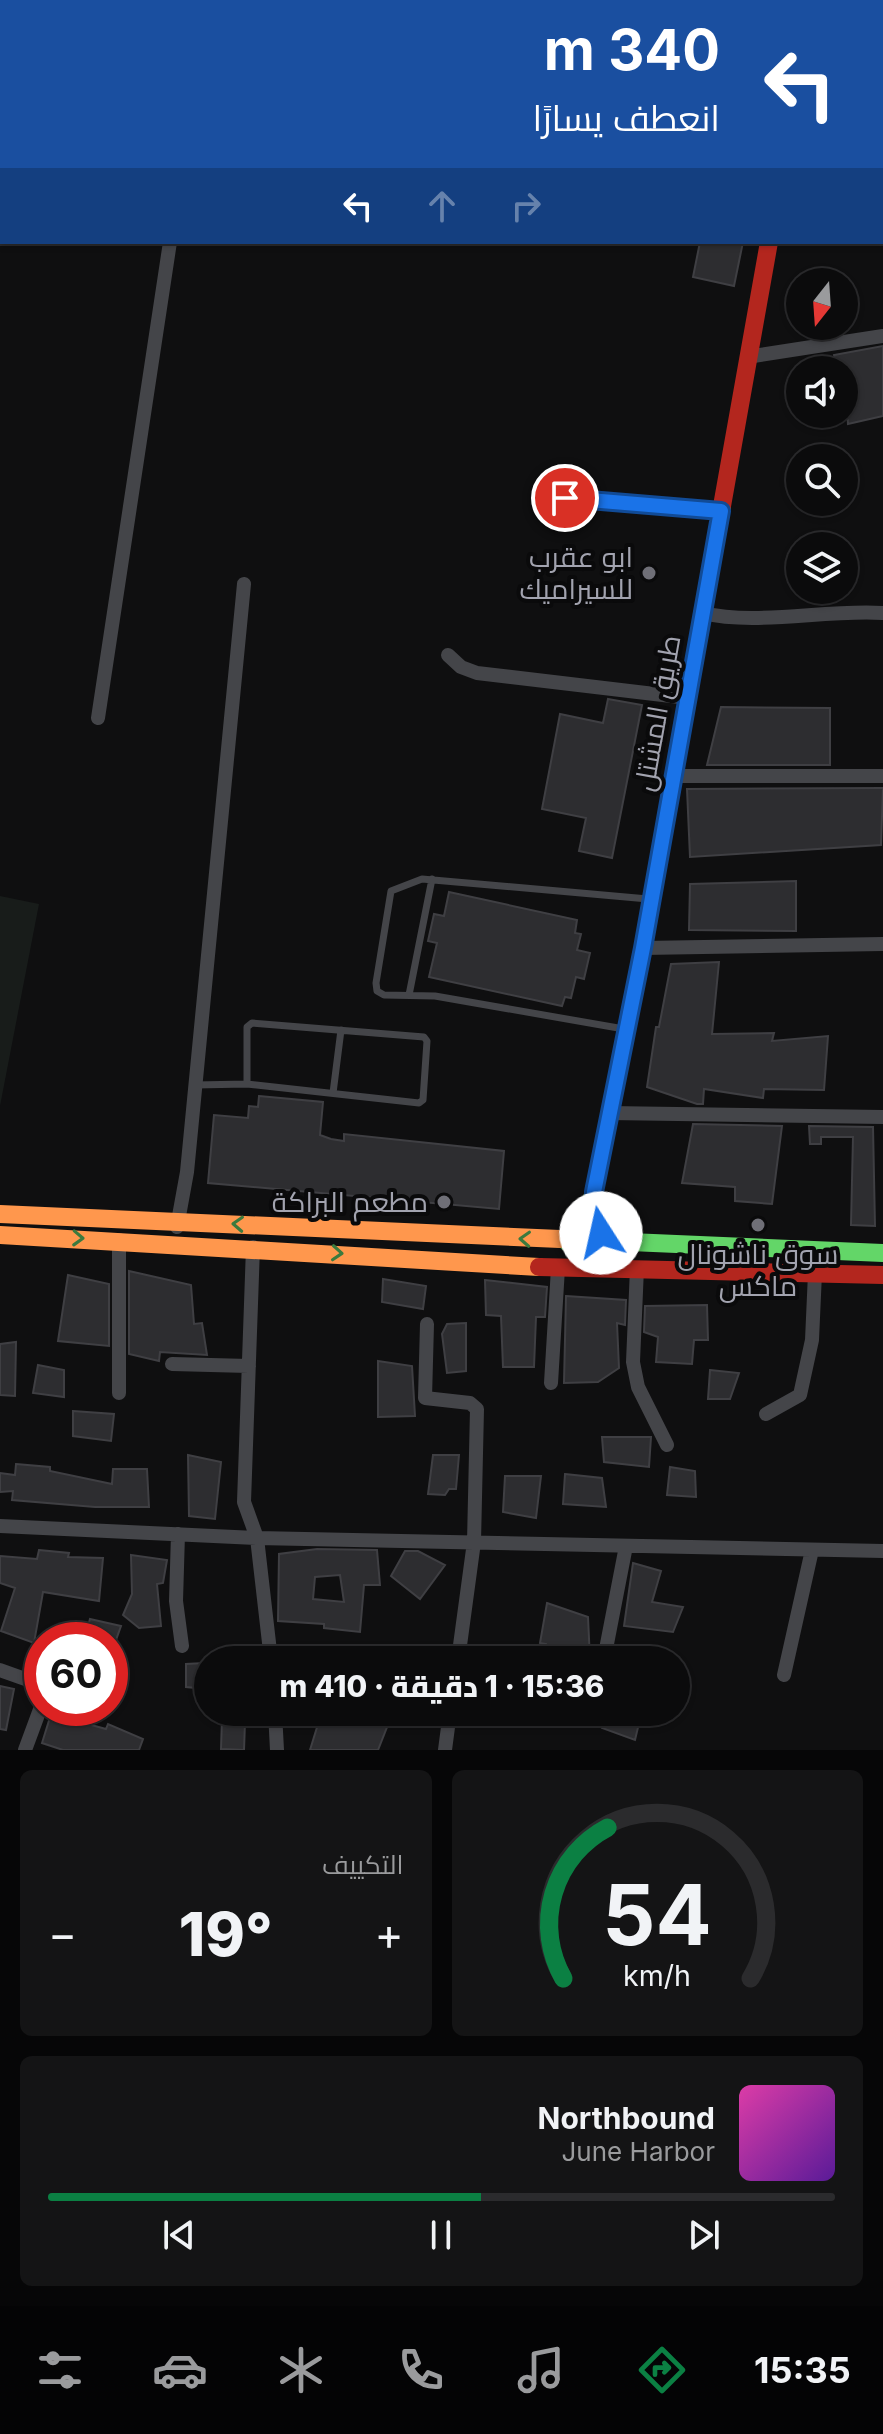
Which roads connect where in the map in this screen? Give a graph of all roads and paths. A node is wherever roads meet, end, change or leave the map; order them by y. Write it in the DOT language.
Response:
graph roads {
  1 [pos="170,244"];
  2 [pos="769,244"];
  3 [pos="883,336"];
  4 [pos="747,357"];
  5 [pos="565,498"];
  6 [pos="721,511"];
  7 [pos="244,584"];
  8 [pos="703,613"];
  9 [pos="883,613"];
  10 [pos="448,655"];
  11 [pos="688,698"];
  12 [pos="98,718"];
  13 [pos="674,776"];
  14 [pos="883,776"];
  15 [pos="432,879"];
  16 [pos="652,900"];
  17 [pos="883,944"];
  18 [pos="643,948"];
  19 [pos="409,995"];
  20 [pos="626,1029"];
  21 [pos="341,1030"];
  22 [pos="247,1084"];
  23 [pos="193,1085"];
  24 [pos="333,1093"];
  25 [pos="608,1113"];
  26 [pos="883,1117"];
  27 [pos="594,1192"];
  28 [pos="0,1214"];
  29 [pos="179,1221"];
  30 [pos="0,1235"];
  31 [pos="119,1240"];
  32 [pos="173,1242"];
  33 [pos="567,1242"];
  34 [pos="608,1243"];
  35 [pos="253,1247"];
  36 [pos="883,1253"];
  37 [pos="558,1268"];
  38 [pos="637,1268"];
  39 [pos="815,1273"];
  40 [pos="883,1275"];
  41 [pos="427,1324"];
  42 [pos="172,1364"];
  43 [pos="249,1366"];
  44 [pos="551,1383"];
  45 [pos="119,1393"];
  46 [pos="766,1414"];
  47 [pos="667,1445"];
  48 [pos="0,1526"];
  49 [pos="178,1534"];
  50 [pos="257,1538"];
  51 [pos="474,1542"];
  52 [pos="626,1546"];
  53 [pos="812,1550"];
  54 [pos="883,1551"];
  55 [pos="182,1646"];
  56 [pos="269,1646"];
  57 [pos="460,1646"];
  58 [pos="607,1646"];
  59 [pos="0,1670"];
  60 [pos="784,1675"];
  61 [pos="24,1679"];
  62 [pos="34,1726"];
  63 [pos="276,1726"];
  64 [pos="448,1726"];
  65 [pos="25,1750"];
  66 [pos="277,1750"];
  67 [pos="445,1750"];
  1 -- 12 [label="street"];
  2 -- 4 [label="main road, طريق المشتل"];
  3 -- 4 [label="street"];
  4 -- 6 [label="main road, طريق المشتل"];
  5 -- 6 [label="street"];
  6 -- 8 [label="main road, طريق المشتل"];
  7 -- 23 [label="street"];
  8 -- 9 [label="street"];
  8 -- 11 [label="main road, طريق المشتل"];
  10 -- 11 [label="street"];
  11 -- 13 [label="main road, طريق المشتل"];
  13 -- 14 [label="street"];
  13 -- 16 [label="main road, طريق المشتل"];
  15 -- 16 [label="lane"];
  15 -- 19 [label="lane"];
  15 -- 19 [label="lane"];
  16 -- 18 [label="main road, طريق المشتل"];
  17 -- 18 [label="street"];
  18 -- 20 [label="main road, طريق المشتل"];
  19 -- 20 [label="lane"];
  20 -- 25 [label="main road, طريق المشتل"];
  21 -- 22 [label="lane"];
  21 -- 24 [label="lane"];
  21 -- 24 [label="lane"];
  22 -- 23 [label="lane"];
  22 -- 24 [label="lane"];
  23 -- 29 [label="street"];
  25 -- 26 [label="street"];
  25 -- 27 [label="main road, طريق المشتل"];
  27 -- 33 [label="main road, طريق المشتل"];
  27 -- 34 [label="main road, طريق المشتل"];
  28 -- 29 [label="main road"];
  29 -- 32 [label="street"];
  33 -- 29 [label="main road, one-way"];
  30 -- 31 [label="main road, one-way"];
  31 -- 32 [label="main road"];
  31 -- 45 [label="street"];
  32 -- 35 [label="main road"];
  33 -- 34 [label="main road"];
  34 -- 36 [label="main road"];
  35 -- 37 [label="main road, one-way"];
  35 -- 43 [label="street"];
  37 -- 38 [label="main road"];
  37 -- 44 [label="street"];
  38 -- 39 [label="main road"];
  38 -- 47 [label="street"];
  39 -- 40 [label="main road"];
  39 -- 46 [label="street"];
  41 -- 51 [label="street"];
  42 -- 43 [label="street"];
  43 -- 50 [label="street"];
  48 -- 49 [label="street"];
  49 -- 50 [label="street"];
  49 -- 55 [label="street"];
  50 -- 51 [label="street"];
  50 -- 56 [label="street"];
  51 -- 52 [label="street"];
  51 -- 57 [label="street"];
  52 -- 53 [label="street"];
  52 -- 58 [label="street"];
  53 -- 54 [label="street"];
  53 -- 60 [label="street"];
  59 -- 61 [label="street"];
  62 -- 65 [label="street"];
  63 -- 66 [label="street"];
  64 -- 67 [label="street"];
}
